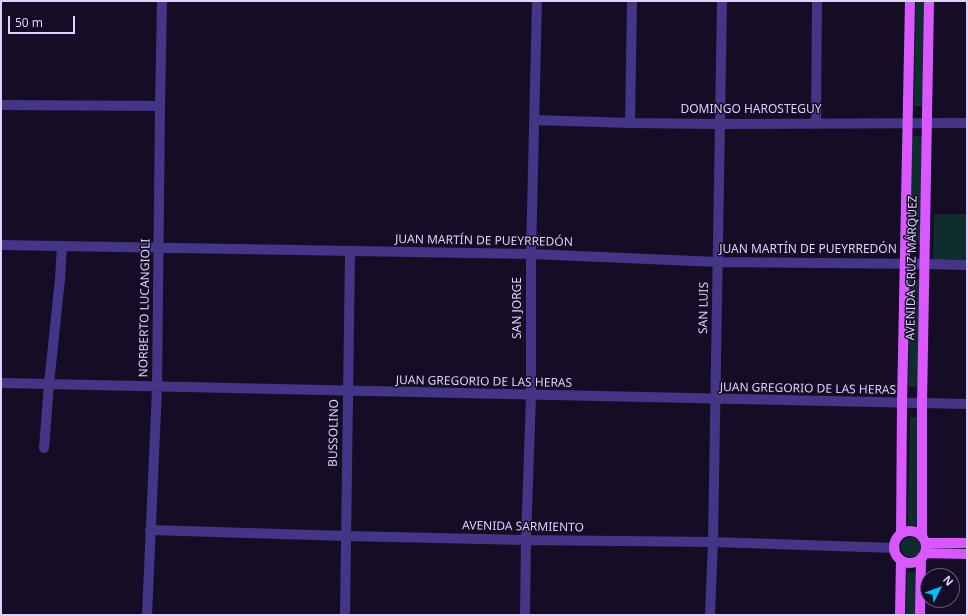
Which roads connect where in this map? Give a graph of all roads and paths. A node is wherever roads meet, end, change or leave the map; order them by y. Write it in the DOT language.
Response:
graph roads {
  1 [pos="162,1"];
  2 [pos="537,1"];
  3 [pos="632,1"];
  4 [pos="722,1"];
  5 [pos="817,1"];
  6 [pos="910,1"];
  7 [pos="929,1"];
  8 [pos="1,105"];
  9 [pos="160,106"];
  10 [pos="534,120"];
  11 [pos="630,123"];
  12 [pos="907,123"];
  13 [pos="927,123"];
  14 [pos="967,123"];
  15 [pos="720,124"];
  16 [pos="816,124"];
  17 [pos="1,245"];
  18 [pos="62,246"];
  19 [pos="159,248"];
  20 [pos="350,251"];
  21 [pos="531,254"];
  22 [pos="718,262"];
  23 [pos="905,264"];
  24 [pos="925,264"];
  25 [pos="967,265"];
  26 [pos="1,383"];
  27 [pos="49,384"];
  28 [pos="157,388"];
  29 [pos="348,392"];
  30 [pos="531,396"];
  31 [pos="716,401"];
  32 [pos="902,404"];
  33 [pos="922,404"];
  34 [pos="967,404"];
  35 [pos="44,448"];
  36 [pos="150,530"];
  37 [pos="901,534"];
  38 [pos="346,536"];
  39 [pos="526,540"];
  40 [pos="713,542"];
  41 [pos="967,543"];
  42 [pos="895,548"];
  43 [pos="923,548"];
  44 [pos="967,554"];
  45 [pos="901,560"];
  46 [pos="147,615"];
  47 [pos="345,615"];
  48 [pos="525,615"];
  49 [pos="710,615"];
  50 [pos="900,615"];
  51 [pos="920,615"];
  1 -- 9 [label="street, NORBERTO LUCANGIOLI"];
  2 -- 10 [label="street, SAN JORGE"];
  3 -- 11 [label="street"];
  4 -- 15 [label="street, SAN LUIS"];
  5 -- 16 [label="street"];
  6 -- 12 [label="main road, AVENIDA CRUZ MÁRQUEZ"];
  7 -- 13 [label="main road, AVENIDA CRUZ MÁRQUEZ"];
  8 -- 9 [label="street"];
  9 -- 19 [label="street, NORBERTO LUCANGIOLI"];
  10 -- 11 [label="street, DOMINGO HAROSTEGUY"];
  10 -- 21 [label="street, SAN JORGE"];
  11 -- 15 [label="street, DOMINGO HAROSTEGUY"];
  12 -- 13 [label="street, DOMINGO HAROSTEGUY"];
  12 -- 16 [label="street, DOMINGO HAROSTEGUY"];
  12 -- 23 [label="main road, AVENIDA CRUZ MÁRQUEZ"];
  13 -- 14 [label="street, DOMINGO HAROSTEGUY"];
  13 -- 24 [label="main road, AVENIDA CRUZ MÁRQUEZ"];
  15 -- 16 [label="street, DOMINGO HAROSTEGUY"];
  15 -- 22 [label="street, SAN LUIS"];
  17 -- 18 [label="street, JUAN MARTÍN DE PUEYRREDÓN"];
  18 -- 19 [label="street, JUAN MARTÍN DE PUEYRREDÓN"];
  18 -- 27 [label="street"];
  19 -- 20 [label="street, JUAN MARTÍN DE PUEYRREDÓN"];
  19 -- 28 [label="street, NORBERTO LUCANGIOLI"];
  20 -- 21 [label="street, JUAN MARTÍN DE PUEYRREDÓN"];
  20 -- 29 [label="street, BUSSOLINO"];
  21 -- 22 [label="street, JUAN MARTÍN DE PUEYRREDÓN"];
  21 -- 30 [label="street, SAN JORGE"];
  22 -- 23 [label="street, JUAN MARTÍN DE PUEYRREDÓN"];
  22 -- 31 [label="street, SAN LUIS"];
  23 -- 24 [label="street, JUAN MARTÍN DE PUEYRREDÓN"];
  23 -- 32 [label="main road, AVENIDA CRUZ MÁRQUEZ"];
  24 -- 25 [label="street, JUAN MARTÍN DE PUEYRREDÓN"];
  24 -- 33 [label="main road, AVENIDA CRUZ MÁRQUEZ"];
  26 -- 27 [label="street, JUAN GREGORIO DE LAS HERAS"];
  27 -- 28 [label="street, JUAN GREGORIO DE LAS HERAS"];
  27 -- 35 [label="street"];
  28 -- 29 [label="street, JUAN GREGORIO DE LAS HERAS"];
  28 -- 36 [label="street, NORBERTO LUCANGIOLI"];
  29 -- 30 [label="street, JUAN GREGORIO DE LAS HERAS"];
  29 -- 38 [label="street, BUSSOLINO"];
  30 -- 31 [label="street, JUAN GREGORIO DE LAS HERAS"];
  30 -- 39 [label="street, SAN JORGE"];
  31 -- 32 [label="street, JUAN GREGORIO DE LAS HERAS"];
  31 -- 40 [label="street, SAN LUIS"];
  32 -- 33 [label="street, JUAN GREGORIO DE LAS HERAS"];
  32 -- 37 [label="main road, AVENIDA CRUZ MÁRQUEZ"];
  33 -- 34 [label="street, JUAN GREGORIO DE LAS HERAS"];
  33 -- 43 [label="main road, AVENIDA CRUZ MÁRQUEZ"];
  36 -- 38 [label="street, AVENIDA SARMIENTO"];
  36 -- 46 [label="street, NORBERTO LUCANGIOLI"];
  37 -- 42 [label="main road"];
  37 -- 43 [label="main road"];
  38 -- 39 [label="street, AVENIDA SARMIENTO"];
  38 -- 47 [label="street, BUSSOLINO"];
  39 -- 40 [label="street, AVENIDA SARMIENTO"];
  39 -- 48 [label="street, SAN JORGE"];
  40 -- 42 [label="street, AVENIDA SARMIENTO"];
  40 -- 49 [label="street, SAN LUIS"];
  41 -- 43 [label="main road"];
  42 -- 45 [label="main road"];
  43 -- 44 [label="main road"];
  43 -- 45 [label="main road"];
  43 -- 51 [label="main road, AVENIDA CRUZ MÁRQUEZ"];
  45 -- 50 [label="main road"];
}
